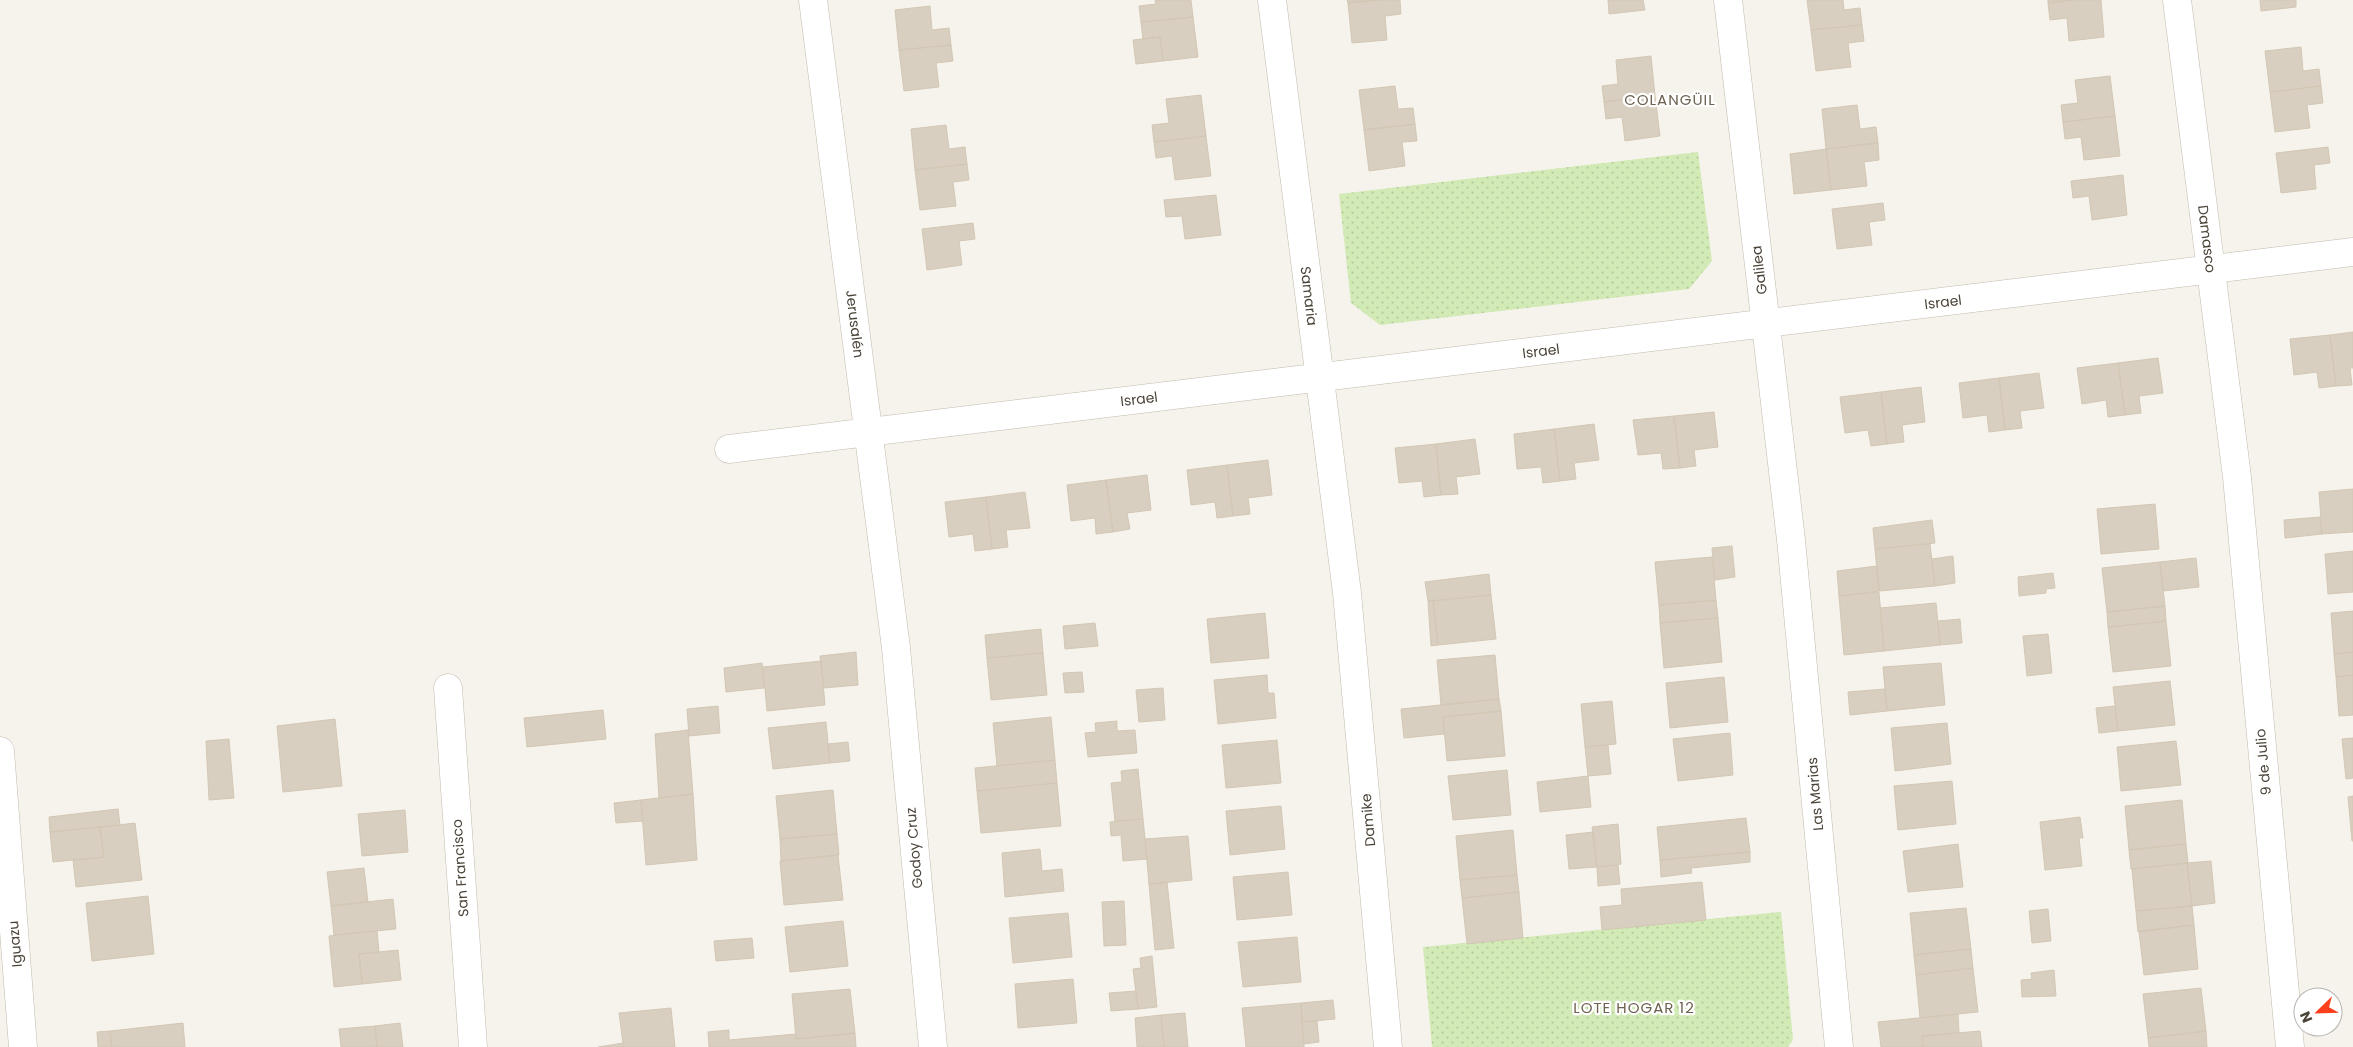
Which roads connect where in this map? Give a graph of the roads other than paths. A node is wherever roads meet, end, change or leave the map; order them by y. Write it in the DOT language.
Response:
graph roads {
  1 [pos="813,0"];
  2 [pos="1272,0"];
  3 [pos="1728,0"];
  4 [pos="2177,0"];
  5 [pos="2353,252"];
  6 [pos="2211,269"];
  7 [pos="1766,323"];
  8 [pos="1319,377"];
  9 [pos="869,432"];
  10 [pos="729,449"];
  11 [pos="2237,477"];
  12 [pos="1791,540"];
  13 [pos="1346,592"];
  14 [pos="896,648"];
  15 [pos="448,688"];
  16 [pos="0,751"];
  17 [pos="23,1047"];
  18 [pos="473,1047"];
  19 [pos="933,1047"];
  20 [pos="1388,1047"];
  21 [pos="1839,1047"];
  22 [pos="2290,1047"];
  1 -- 9 [label="street, Jerusalén"];
  2 -- 8 [label="street, Samaria"];
  3 -- 7 [label="street, Galilea"];
  4 -- 6 [label="street, Damasco"];
  5 -- 6 [label="street, Israel"];
  6 -- 7 [label="street, Israel"];
  6 -- 11 [label="street, Damasco"];
  7 -- 8 [label="street, Israel"];
  7 -- 12 [label="street, Galilea"];
  8 -- 9 [label="street, Israel"];
  8 -- 13 [label="street, Samaria"];
  9 -- 10 [label="street, Israel"];
  9 -- 14 [label="street, Jerusalén"];
  11 -- 22 [label="street, 9 de Julio"];
  12 -- 21 [label="street, Las Marias"];
  13 -- 20 [label="street, Damike"];
  14 -- 19 [label="street, Godoy Cruz"];
  15 -- 18 [label="street, San Francisco"];
  16 -- 17 [label="street, Iguazu"];
}
